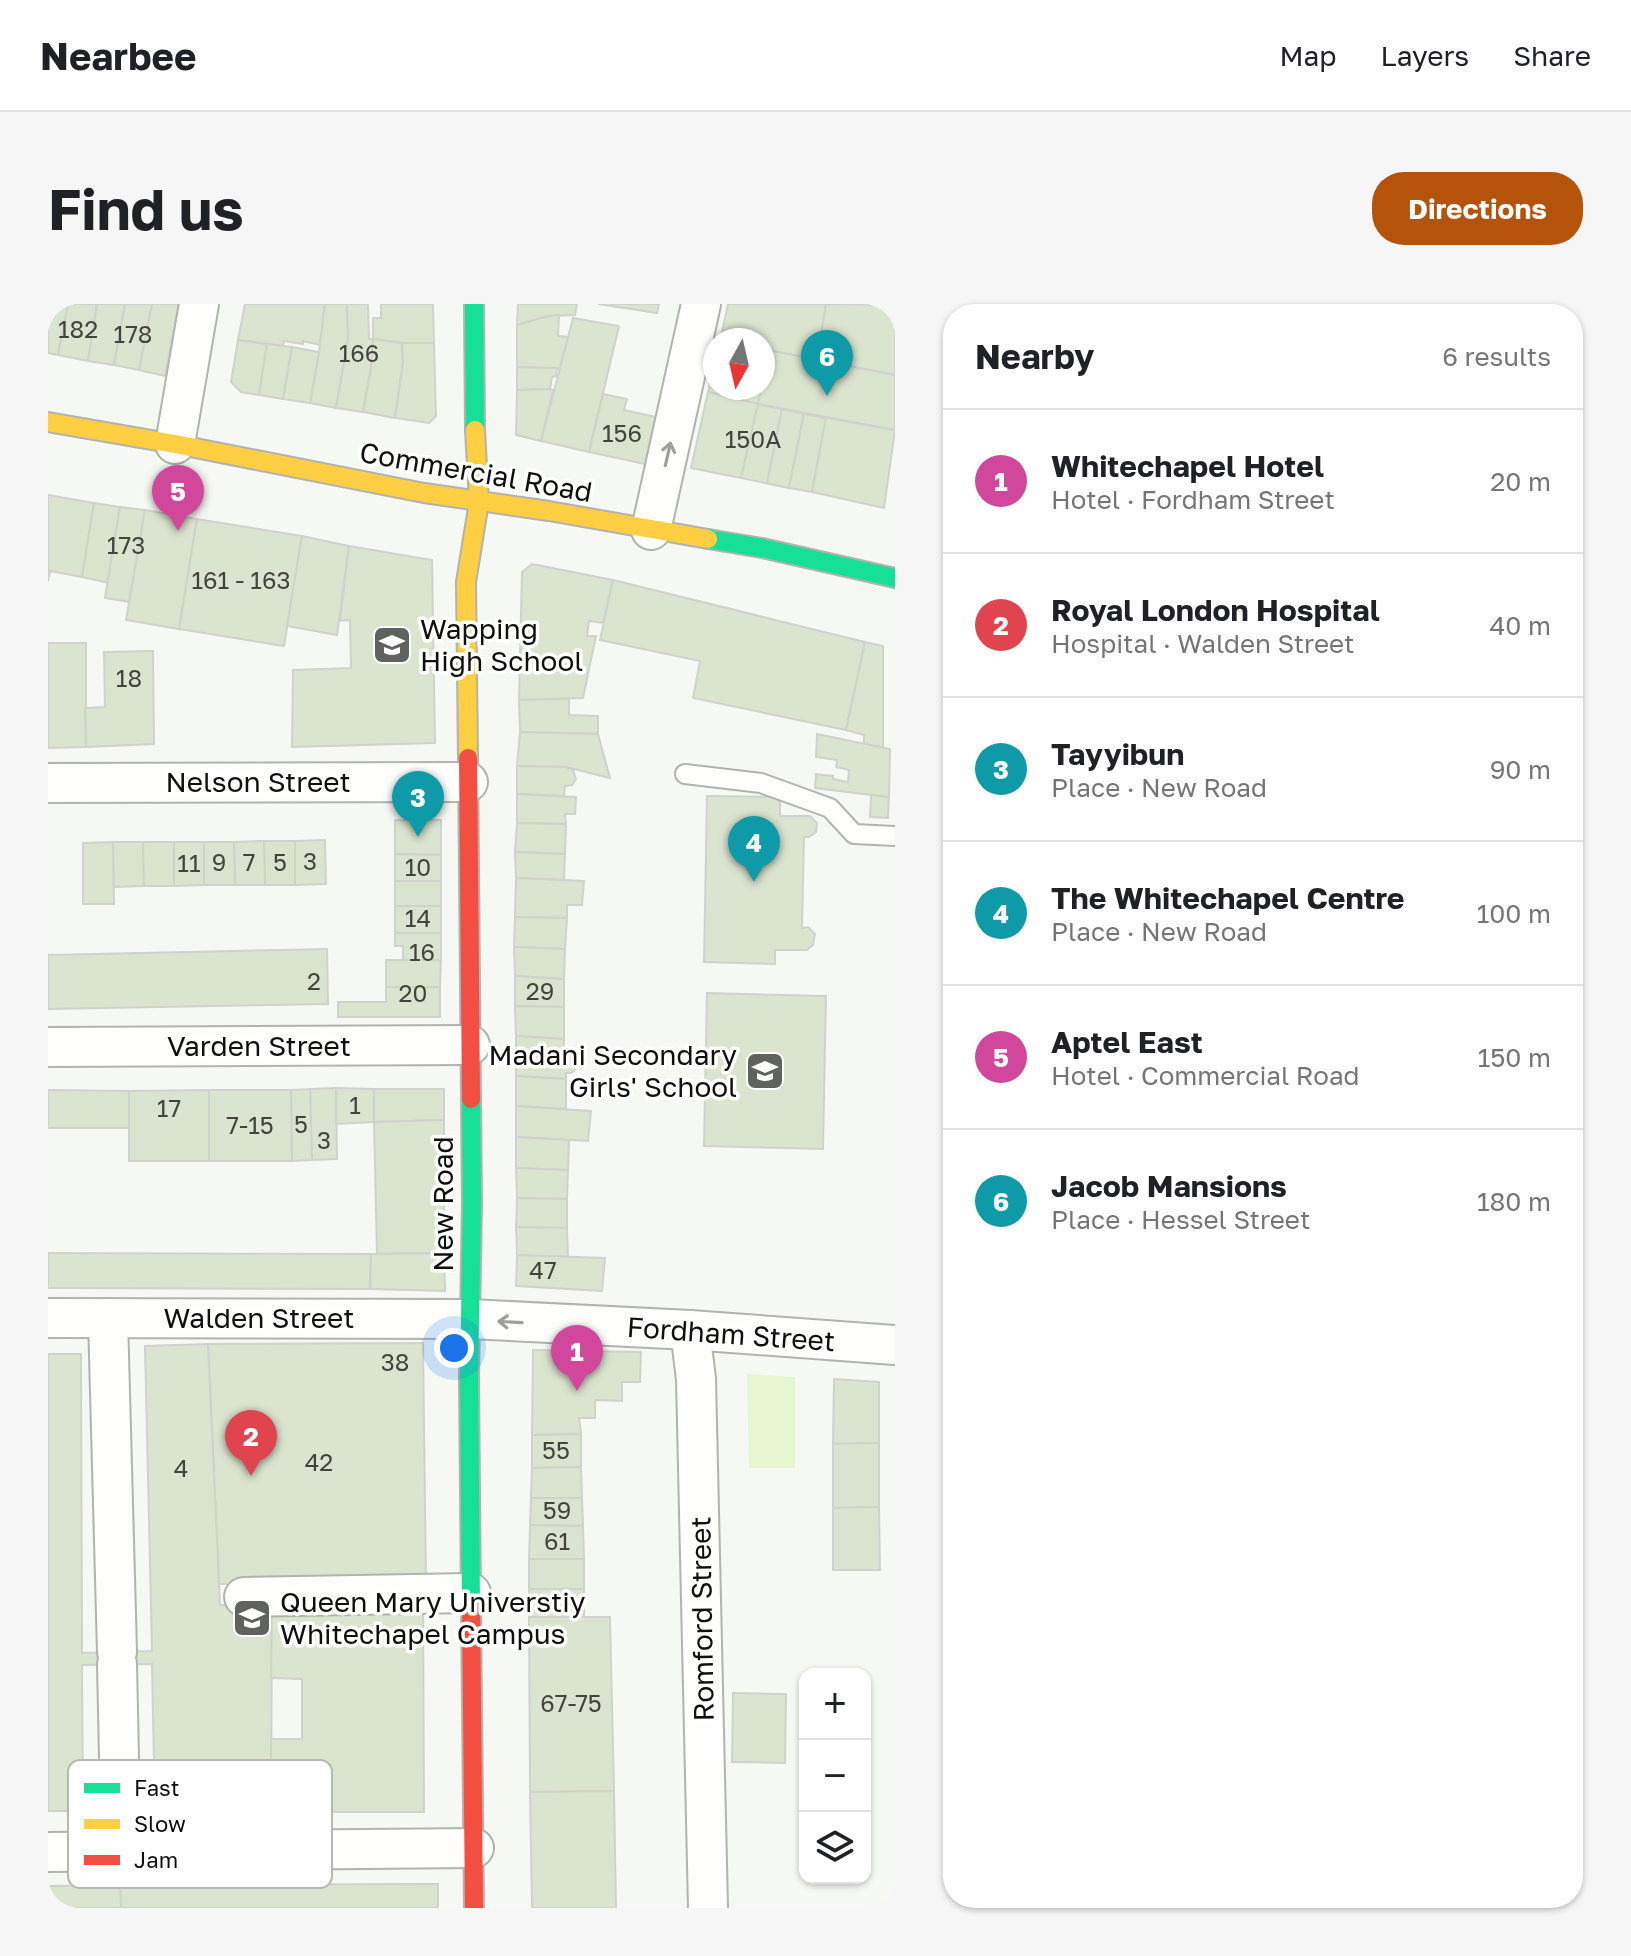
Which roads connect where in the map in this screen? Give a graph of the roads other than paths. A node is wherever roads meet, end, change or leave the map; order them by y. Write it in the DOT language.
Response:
graph roads {
  1 [pos="199,304"];
  2 [pos="474,304"];
  3 [pos="701,304"];
  4 [pos="48,422"];
  5 [pos="175,444"];
  6 [pos="479,502"];
  7 [pos="651,530"];
  8 [pos="895,578"];
  9 [pos="685,774"];
  10 [pos="468,782"];
  11 [pos="48,783"];
  12 [pos="895,836"];
  13 [pos="470,1045"];
  14 [pos="48,1047"];
  15 [pos="48,1318"];
  16 [pos="108,1318"];
  17 [pos="470,1319"];
  18 [pos="690,1330"];
  19 [pos="895,1345"];
  20 [pos="471,1593"];
  21 [pos="244,1597"];
  22 [pos="119,1760"];
  23 [pos="474,1848"];
  24 [pos="332,1849"];
  25 [pos="48,1852"];
  26 [pos="68,1852"];
  27 [pos="474,1908"];
  28 [pos="708,1908"];
  1 -- 5 [label="street"];
  2 -- 6 [label="main road, New Road"];
  7 -- 3 [label="street, one-way"];
  4 -- 5 [label="main road, Commercial Road"];
  5 -- 6 [label="main road, Commercial Road"];
  6 -- 7 [label="main road, Commercial Road"];
  6 -- 10 [label="main road, New Road"];
  7 -- 8 [label="main road, Commercial Road"];
  9 -- 12 [label="lane"];
  10 -- 11 [label="street, Nelson Street"];
  10 -- 13 [label="main road, New Road"];
  13 -- 14 [label="street, Varden Street"];
  13 -- 17 [label="main road, New Road"];
  15 -- 16 [label="street, Walden Street"];
  16 -- 17 [label="street, Walden Street"];
  16 -- 22 [label="street"];
  18 -- 17 [label="street, Fordham Street, one-way"];
  17 -- 20 [label="main road, New Road"];
  18 -- 19 [label="street, Fordham Street"];
  18 -- 28 [label="street, Romford Street"];
  20 -- 21 [label="street"];
  20 -- 23 [label="main road, New Road"];
  23 -- 24 [label="street"];
  23 -- 27 [label="main road, New Road"];
  25 -- 26 [label="street"];
}
